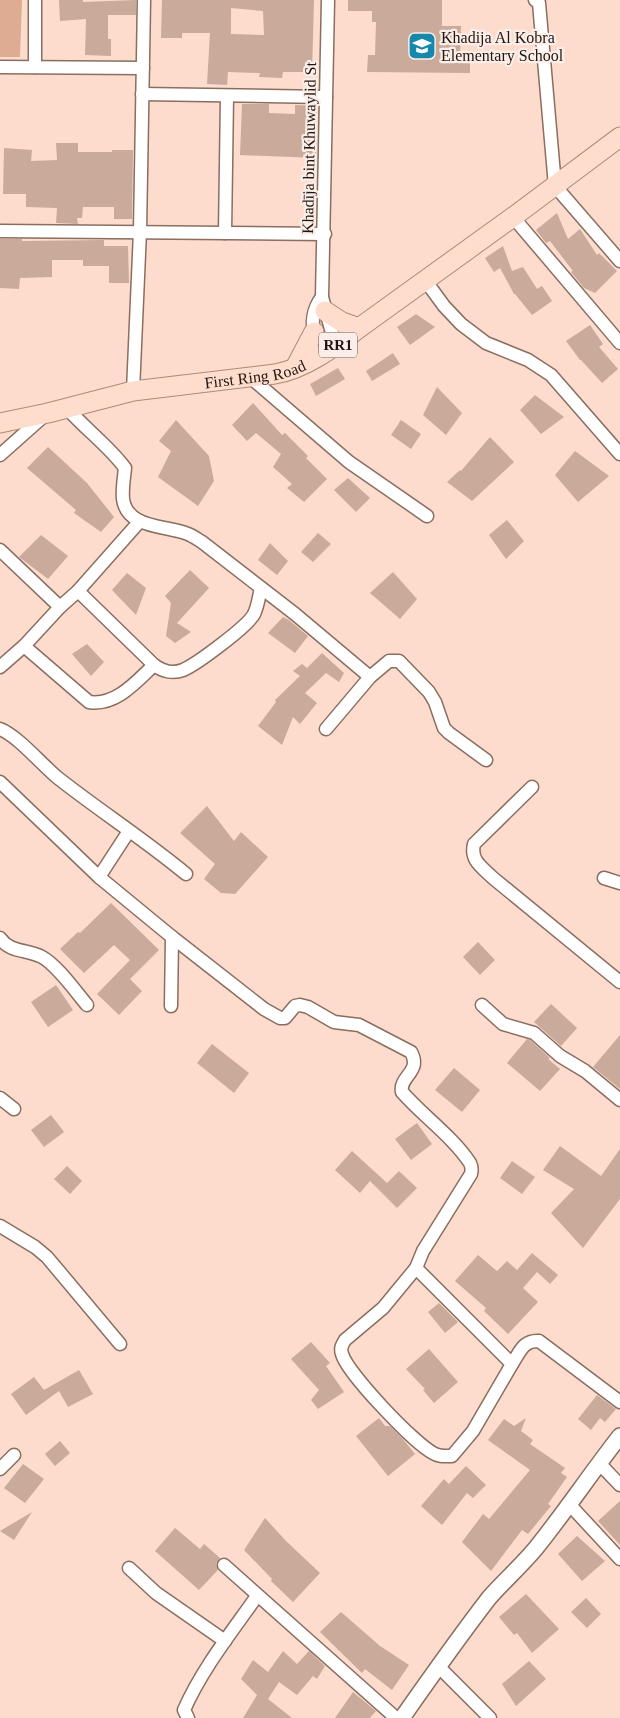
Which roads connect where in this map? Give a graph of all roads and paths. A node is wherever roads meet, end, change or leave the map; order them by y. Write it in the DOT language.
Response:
graph roads {
  1 [pos="35,0"];
  2 [pos="144,0"];
  3 [pos="328,0"];
  4 [pos="536,0"];
  5 [pos="0,67"];
  6 [pos="35,67"];
  7 [pos="143,68"];
  8 [pos="142,94"];
  9 [pos="227,96"];
  10 [pos="326,97"];
  11 [pos="620,136"];
  12 [pos="555,186"];
  13 [pos="513,217"];
  14 [pos="0,231"];
  15 [pos="140,231"];
  16 [pos="225,233"];
  17 [pos="325,234"];
  18 [pos="620,261"];
  19 [pos="425,280"];
  20 [pos="324,304"];
  21 [pos="359,328"];
  22 [pos="314,332"];
  23 [pos="620,343"];
  24 [pos="329,351"];
  25 [pos="294,368"];
  26 [pos="250,377"];
  27 [pos="133,391"];
  28 [pos="67,408"];
  29 [pos="48,413"];
  30 [pos="0,423"];
  31 [pos="620,454"];
  32 [pos="0,455"];
  33 [pos="427,516"];
  34 [pos="140,521"];
  35 [pos="0,550"];
  36 [pos="261,588"];
  37 [pos="78,591"];
  38 [pos="60,606"];
  39 [pos="24,646"];
  40 [pos="154,665"];
  41 [pos="0,668"];
  42 [pos="370,677"];
  43 [pos="0,729"];
  44 [pos="326,729"];
  45 [pos="486,760"];
  46 [pos="0,782"];
  47 [pos="532,787"];
  48 [pos="129,831"];
  49 [pos="186,874"];
  50 [pos="99,877"];
  51 [pos="604,878"];
  52 [pos="620,883"];
  53 [pos="172,937"];
  54 [pos="0,938"];
  55 [pos="620,982"];
  56 [pos="482,1005"];
  57 [pos="87,1006"];
  58 [pos="171,1006"];
  59 [pos="0,1098"];
  60 [pos="620,1100"];
  61 [pos="14,1109"];
  62 [pos="0,1226"];
  63 [pos="416,1268"];
  64 [pos="120,1344"];
  65 [pos="512,1364"];
  66 [pos="620,1402"];
  67 [pos="620,1436"];
  68 [pos="14,1455"];
  69 [pos="599,1463"];
  70 [pos="0,1468"];
  71 [pos="620,1485"];
  72 [pos="570,1505"];
  73 [pos="620,1559"];
  74 [pos="224,1566"];
  75 [pos="129,1568"];
  76 [pos="257,1596"];
  77 [pos="225,1642"];
  78 [pos="438,1666"];
  79 [pos="188,1718"];
  80 [pos="396,1718"];
  81 [pos="402,1718"];
  82 [pos="490,1718"];
  1 -- 6 [label="street"];
  2 -- 7 [label="street"];
  3 -- 10 [label="street, Khadīja bint Khuwaylid St"];
  4 -- 12 [label="street"];
  5 -- 6 [label="street"];
  6 -- 7 [label="street"];
  7 -- 8 [label="street"];
  8 -- 9 [label="street"];
  8 -- 15 [label="street"];
  9 -- 10 [label="street"];
  9 -- 16 [label="street"];
  10 -- 17 [label="street, Khadīja bint Khuwaylid St"];
  11 -- 12 [label="main road, First Ring Road / RR1"];
  12 -- 13 [label="main road, First Ring Road / RR1"];
  12 -- 18 [label="street"];
  13 -- 19 [label="main road, First Ring Road / RR1"];
  13 -- 23 [label="street"];
  14 -- 15 [label="street"];
  15 -- 16 [label="street"];
  15 -- 27 [label="street"];
  16 -- 17 [label="street"];
  17 -- 20 [label="street, Khadīja bint Khuwaylid St"];
  19 -- 21 [label="main road, First Ring Road / RR1"];
  19 -- 31 [label="street"];
  20 -- 21 [label="main road"];
  20 -- 22 [label="street"];
  20 -- 24 [label="street"];
  21 -- 24 [label="main road, First Ring Road / RR1"];
  22 -- 24 [label="street"];
  22 -- 25 [label="main road"];
  24 -- 25 [label="main road, First Ring Road / RR1"];
  25 -- 26 [label="main road, First Ring Road / RR1"];
  26 -- 27 [label="main road, First Ring Road / RR1"];
  26 -- 33 [label="street"];
  27 -- 28 [label="main road, First Ring Road / RR1"];
  28 -- 29 [label="main road, First Ring Road / RR1"];
  28 -- 34 [label="street"];
  29 -- 30 [label="main road, First Ring Road / RR1"];
  29 -- 32 [label="street"];
  34 -- 36 [label="street"];
  34 -- 37 [label="street"];
  35 -- 38 [label="street"];
  36 -- 40 [label="street"];
  36 -- 42 [label="street"];
  37 -- 38 [label="street"];
  37 -- 40 [label="street"];
  38 -- 39 [label="street"];
  39 -- 40 [label="street"];
  39 -- 41 [label="street"];
  42 -- 44 [label="street"];
  42 -- 45 [label="street"];
  43 -- 48 [label="street"];
  46 -- 50 [label="street"];
  47 -- 55 [label="street"];
  48 -- 49 [label="street"];
  48 -- 50 [label="street"];
  50 -- 53 [label="street"];
  51 -- 52 [label="street"];
  53 -- 58 [label="street"];
  53 -- 63 [label="street"];
  54 -- 57 [label="street"];
  56 -- 60 [label="street"];
  59 -- 61 [label="street"];
  62 -- 64 [label="street"];
  63 -- 65 [label="street"];
  63 -- 65 [label="street"];
  65 -- 66 [label="street"];
  67 -- 69 [label="street"];
  68 -- 70 [label="street"];
  69 -- 71 [label="street"];
  69 -- 72 [label="street"];
  72 -- 73 [label="street"];
  72 -- 78 [label="street"];
  74 -- 76 [label="street"];
  75 -- 77 [label="street"];
  76 -- 77 [label="street"];
  76 -- 80 [label="street"];
  77 -- 79 [label="street"];
  78 -- 81 [label="street"];
  78 -- 82 [label="street"];
}
